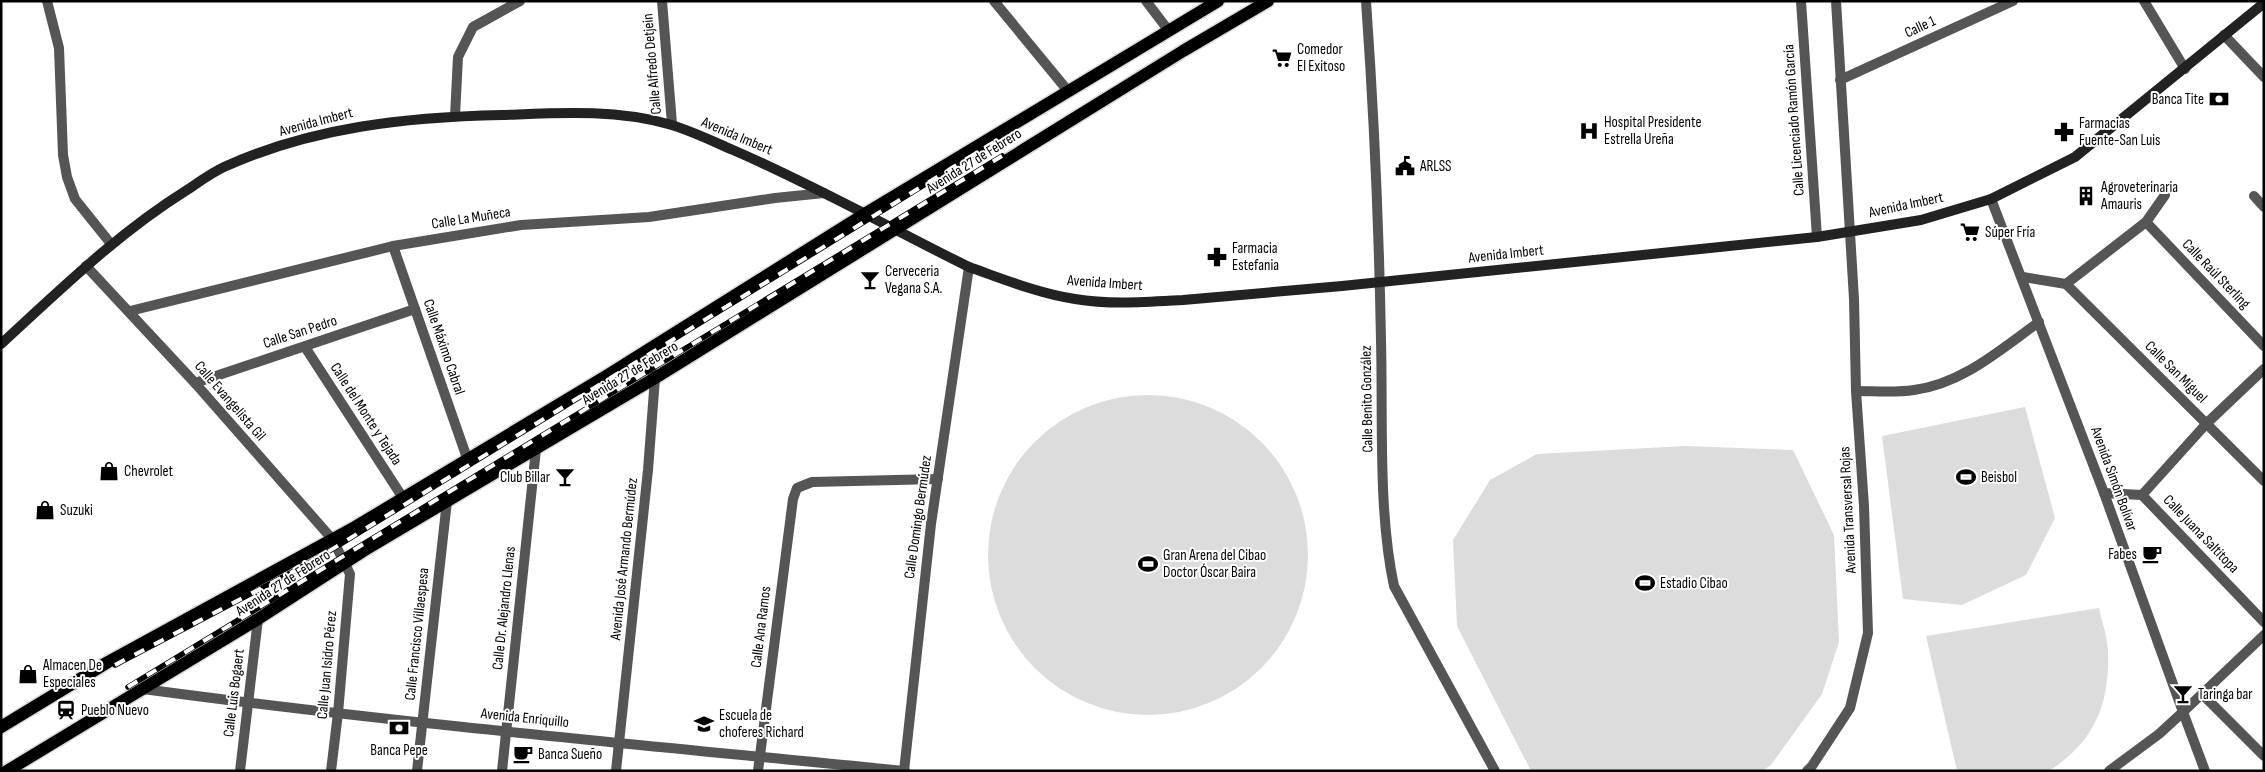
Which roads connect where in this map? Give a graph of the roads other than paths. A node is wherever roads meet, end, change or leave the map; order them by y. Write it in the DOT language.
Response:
graph roads {
  1 [pos="47,1"];
  2 [pos="520,1"];
  3 [pos="662,1"];
  4 [pos="994,1"];
  5 [pos="1146,1"];
  6 [pos="1218,1"];
  7 [pos="1366,1"];
  8 [pos="1801,1"];
  9 [pos="1836,1"];
  10 [pos="2013,1"];
  11 [pos="2144,1"];
  12 [pos="1264,2"];
  13 [pos="2264,3"];
  14 [pos="1169,31"];
  15 [pos="2224,35"];
  16 [pos="2184,69"];
  17 [pos="2264,77"];
  18 [pos="1840,80"];
  19 [pos="1068,91"];
  20 [pos="456,116"];
  21 [pos="672,124"];
  22 [pos="824,193"];
  23 [pos="2165,195"];
  24 [pos="2254,196"];
  25 [pos="1991,199"];
  26 [pos="2264,207"];
  27 [pos="866,214"];
  28 [pos="2146,222"];
  29 [pos="894,230"];
  30 [pos="1849,232"];
  31 [pos="1817,237"];
  32 [pos="111,244"];
  33 [pos="393,246"];
  34 [pos="86,266"];
  35 [pos="969,267"];
  36 [pos="2023,277"];
  37 [pos="1380,282"];
  38 [pos="2066,284"];
  39 [pos="415,310"];
  40 [pos="130,311"];
  41 [pos="2039,322"];
  42 [pos="1,344"];
  43 [pos="305,346"];
  44 [pos="2264,346"];
  45 [pos="643,354"];
  46 [pos="2264,369"];
  47 [pos="655,378"];
  48 [pos="195,383"];
  49 [pos="1856,392"];
  50 [pos="2207,424"];
  51 [pos="536,449"];
  52 [pos="467,458"];
  53 [pos="938,479"];
  54 [pos="2264,481"];
  55 [pos="2104,493"];
  56 [pos="2142,495"];
  57 [pos="402,498"];
  58 [pos="447,501"];
  59 [pos="333,540"];
  60 [pos="346,562"];
  61 [pos="258,619"];
  62 [pos="2264,622"];
  63 [pos="2264,635"];
  64 [pos="143,689"];
  65 [pos="2203,694"];
  66 [pos="248,703"];
  67 [pos="2183,712"];
  68 [pos="338,713"];
  69 [pos="422,722"];
  70 [pos="1,726"];
  71 [pos="506,730"];
  72 [pos="619,743"];
  73 [pos="759,756"];
  74 [pos="2264,756"];
  75 [pos="7,771"];
  76 [pos="240,771"];
  77 [pos="330,771"];
  78 [pos="417,771"];
  79 [pos="502,771"];
  80 [pos="616,771"];
  81 [pos="758,771"];
  82 [pos="904,771"];
  83 [pos="1495,771"];
  84 [pos="1806,771"];
  85 [pos="2109,771"];
  86 [pos="2205,771"];
  1 -- 32 [label="street"];
  2 -- 20 [label="street"];
  3 -- 21 [label="street, Calle Alfredo Detjein"];
  4 -- 19 [label="street"];
  5 -- 14 [label="street"];
  6 -- 14 [label="main road, Avenida 27 de Febrero"];
  7 -- 37 [label="street, Calle Benito González"];
  8 -- 31 [label="street, Calle Licenciado Ramón García"];
  9 -- 18 [label="street"];
  10 -- 18 [label="street, Calle 1"];
  11 -- 16 [label="street"];
  12 -- 29 [label="main road, Avenida 27 de Febrero"];
  13 -- 15 [label="main road, Avenida Imbert"];
  14 -- 19 [label="main road, Avenida 27 de Febrero"];
  15 -- 16 [label="main road, Avenida Imbert"];
  15 -- 17 [label="street"];
  16 -- 25 [label="main road, Avenida Imbert"];
  18 -- 30 [label="street"];
  19 -- 27 [label="main road, Avenida 27 de Febrero"];
  20 -- 21 [label="main road, Avenida Imbert"];
  20 -- 32 [label="main road, Avenida Imbert"];
  21 -- 22 [label="main road, Avenida Imbert"];
  22 -- 27 [label="main road, Avenida Imbert"];
  22 -- 33 [label="street, Calle La Muñeca"];
  23 -- 28 [label="street"];
  24 -- 26 [label="street"];
  25 -- 30 [label="main road, Avenida Imbert"];
  25 -- 36 [label="street, Avenida Simón Bolívar"];
  27 -- 29 [label="main road, Avenida Imbert"];
  27 -- 45 [label="main road, Avenida 27 de Febrero"];
  28 -- 38 [label="street"];
  28 -- 44 [label="street, Calle Raúl Sterling"];
  29 -- 35 [label="main road, Avenida Imbert"];
  29 -- 47 [label="main road, Avenida 27 de Febrero"];
  30 -- 31 [label="main road, Avenida Imbert"];
  30 -- 49 [label="street, Avenida Transversal Rojas"];
  31 -- 37 [label="main road, Avenida Imbert"];
  32 -- 34 [label="main road, Avenida Imbert"];
  33 -- 39 [label="street, Calle Máximo Cabral"];
  33 -- 40 [label="street, Calle La Muñeca"];
  34 -- 40 [label="street, Calle Evangelista Gil"];
  34 -- 42 [label="main road, Avenida Imbert"];
  35 -- 37 [label="main road, Avenida Imbert"];
  35 -- 53 [label="street, Calle Domingo Bermúdez"];
  36 -- 38 [label="street"];
  36 -- 41 [label="street, Avenida Simón Bolívar"];
  37 -- 83 [label="street, Calle Benito González"];
  38 -- 50 [label="street, Calle San Miguel"];
  39 -- 43 [label="street, Calle San Pedro"];
  39 -- 52 [label="street, Calle Máximo Cabral"];
  40 -- 48 [label="street, Calle Evangelista Gil"];
  41 -- 49 [label="street"];
  41 -- 55 [label="street, Avenida Simón Bolívar"];
  43 -- 48 [label="street, Calle San Pedro"];
  43 -- 57 [label="street, Calle del Monte y Tejada"];
  45 -- 47 [label="street"];
  45 -- 52 [label="main road, Avenida 27 de Febrero"];
  46 -- 50 [label="street"];
  47 -- 51 [label="main road, Avenida 27 de Febrero"];
  47 -- 72 [label="street, Avenida José Armando Bermúdez"];
  48 -- 59 [label="street, Calle Evangelista Gil"];
  49 -- 84 [label="street, Avenida Transversal Rojas"];
  50 -- 54 [label="street, Calle San Miguel"];
  50 -- 56 [label="street"];
  51 -- 58 [label="main road, Avenida 27 de Febrero"];
  51 -- 71 [label="street, Calle Dr. Alejandro Llenas"];
  52 -- 57 [label="main road, Avenida 27 de Febrero"];
  53 -- 73 [label="street, Calle Ana Ramos"];
  53 -- 82 [label="street, Calle Domingo Bermúdez"];
  55 -- 56 [label="street, Calle Juana Saltitopa"];
  55 -- 67 [label="street, Avenida Simón Bolívar"];
  56 -- 62 [label="street, Calle Juana Saltitopa"];
  57 -- 59 [label="main road, Avenida 27 de Febrero"];
  58 -- 60 [label="main road, Avenida 27 de Febrero"];
  58 -- 69 [label="street, Calle Francisco Villaespesa"];
  59 -- 60 [label="street, Calle Evangelista Gil"];
  59 -- 70 [label="main road, Avenida 27 de Febrero"];
  60 -- 61 [label="main road, Avenida 27 de Febrero"];
  60 -- 68 [label="street, Calle Juan Isidro Pérez"];
  61 -- 64 [label="main road, Avenida 27 de Febrero"];
  61 -- 66 [label="street, Calle Luis Bogaert"];
  63 -- 65 [label="street"];
  64 -- 66 [label="street, Avenida Enriquillo"];
  64 -- 75 [label="main road, Avenida 27 de Febrero"];
  65 -- 67 [label="street"];
  65 -- 74 [label="street"];
  66 -- 68 [label="street, Avenida Enriquillo"];
  66 -- 76 [label="street, Calle Luis Bogaert"];
  67 -- 85 [label="street"];
  67 -- 86 [label="street, Avenida Simón Bolívar"];
  68 -- 69 [label="street, Avenida Enriquillo"];
  68 -- 77 [label="street, Calle Juan Isidro Pérez"];
  69 -- 71 [label="street, Avenida Enriquillo"];
  69 -- 78 [label="street, Calle Francisco Villaespesa"];
  71 -- 72 [label="street, Avenida Enriquillo"];
  71 -- 79 [label="street, Calle Dr. Alejandro Llenas"];
  72 -- 73 [label="street, Avenida Enriquillo"];
  72 -- 80 [label="street, Avenida José Armando Bermúdez"];
  73 -- 81 [label="street, Calle Ana Ramos"];
  73 -- 82 [label="street, Avenida Enriquillo"];
}
